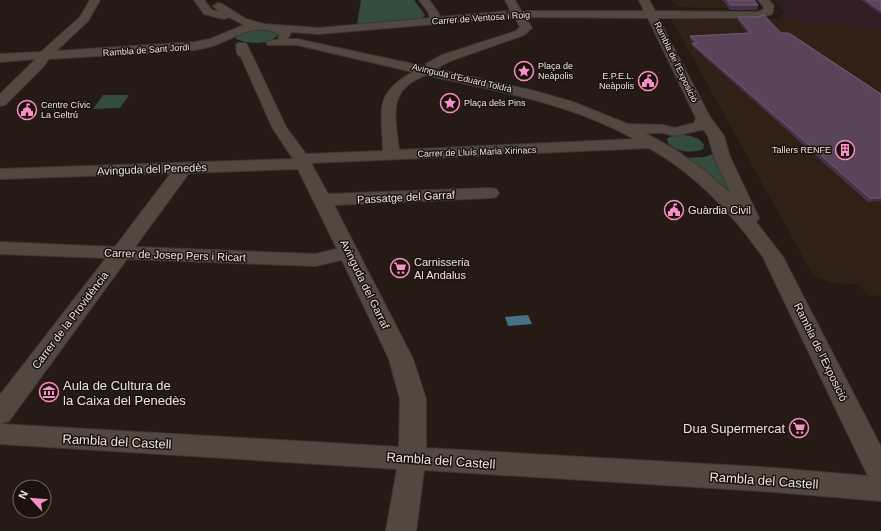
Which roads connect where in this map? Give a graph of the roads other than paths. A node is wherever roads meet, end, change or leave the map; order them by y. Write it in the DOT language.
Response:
graph roads {
  1 [pos="95,0"];
  2 [pos="199,0"];
  3 [pos="424,0"];
  4 [pos="510,0"];
  5 [pos="644,0"];
  6 [pos="763,0"];
  7 [pos="238,5"];
  8 [pos="220,7"];
  9 [pos="517,14"];
  10 [pos="652,15"];
  11 [pos="436,21"];
  12 [pos="260,26"];
  13 [pos="233,33"];
  14 [pos="285,35"];
  15 [pos="195,46"];
  16 [pos="254,47"];
  17 [pos="0,58"];
  18 [pos="41,60"];
  19 [pos="6,70"];
  20 [pos="426,70"];
  21 [pos="0,102"];
  22 [pos="704,118"];
  23 [pos="625,128"];
  24 [pos="652,143"];
  25 [pos="391,156"];
  26 [pos="302,162"];
  27 [pos="184,168"];
  28 [pos="0,174"];
  29 [pos="490,193"];
  30 [pos="322,200"];
  31 [pos="756,233"];
  32 [pos="0,248"];
  33 [pos="121,252"];
  34 [pos="348,254"];
  35 [pos="0,414"];
  36 [pos="0,434"];
  37 [pos="412,459"];
  38 [pos="881,474"];
  39 [pos="881,489"];
  40 [pos="401,531"];
  1 -- 18 [label="street"];
  2 -- 8 [label="street"];
  3 -- 11 [label="street"];
  4 -- 9 [label="street"];
  5 -- 10 [label="street, Rambla de l'Exposició"];
  6 -- 10 [label="street, Carrer de Ventosa i Roig"];
  7 -- 8 [label="street"];
  8 -- 12 [label="street"];
  8 -- 13 [label="street"];
  9 -- 10 [label="street, Carrer de Ventosa i Roig"];
  9 -- 11 [label="street, Carrer de Ventosa i Roig"];
  9 -- 20 [label="street"];
  10 -- 22 [label="street, Rambla de l'Exposició"];
  11 -- 14 [label="street, Carrer de Ventosa i Roig"];
  12 -- 13 [label="street, Rambla de Sant Jordi"];
  12 -- 14 [label="street"];
  13 -- 15 [label="street, Rambla de Sant Jordi"];
  13 -- 16 [label="street"];
  14 -- 16 [label="street, Rambla de Sant Jordi"];
  14 -- 20 [label="street, Avinguda d'Eduard Toldrà"];
  15 -- 16 [label="street, Rambla de Sant Jordi"];
  15 -- 18 [label="street, Rambla de Sant Jordi"];
  16 -- 26 [label="street, Avinguda del Garraf"];
  17 -- 18 [label="street, Rambla de Sant Jordi"];
  18 -- 19 [label="street, Rambla de Sant Jordi"];
  18 -- 21 [label="street"];
  20 -- 23 [label="street, Avinguda d'Eduard Toldrà"];
  20 -- 25 [label="street"];
  22 -- 23 [label="street"];
  22 -- 31 [label="street, Rambla de l'Exposició"];
  23 -- 24 [label="street, Rambla de l'Exposició"];
  24 -- 25 [label="street, Carrer de Lluís Maria Xirinacs"];
  24 -- 31 [label="street, Rambla de l'Exposició"];
  25 -- 26 [label="street, Carrer de Lluís Maria Xirinacs"];
  26 -- 27 [label="street, Avinguda del Penedès"];
  26 -- 30 [label="street, Avinguda del Garraf"];
  27 -- 28 [label="street, Avinguda del Penedès"];
  27 -- 33 [label="street, Carrer de la Providència"];
  29 -- 30 [label="street, Passatge del Garraf"];
  30 -- 34 [label="street, Avinguda del Garraf"];
  31 -- 38 [label="street, Rambla de l'Exposició"];
  32 -- 33 [label="street, Carrer de Josep Pers i Ricart"];
  33 -- 34 [label="street, Carrer de Josep Pers i Ricart"];
  33 -- 35 [label="street, Carrer de la Providència"];
  34 -- 37 [label="street, Avinguda del Garraf"];
  36 -- 37 [label="street, Rambla del Castell"];
  37 -- 39 [label="street, Rambla del Castell"];
  37 -- 40 [label="street, Avinguda del Garraf"];
}
